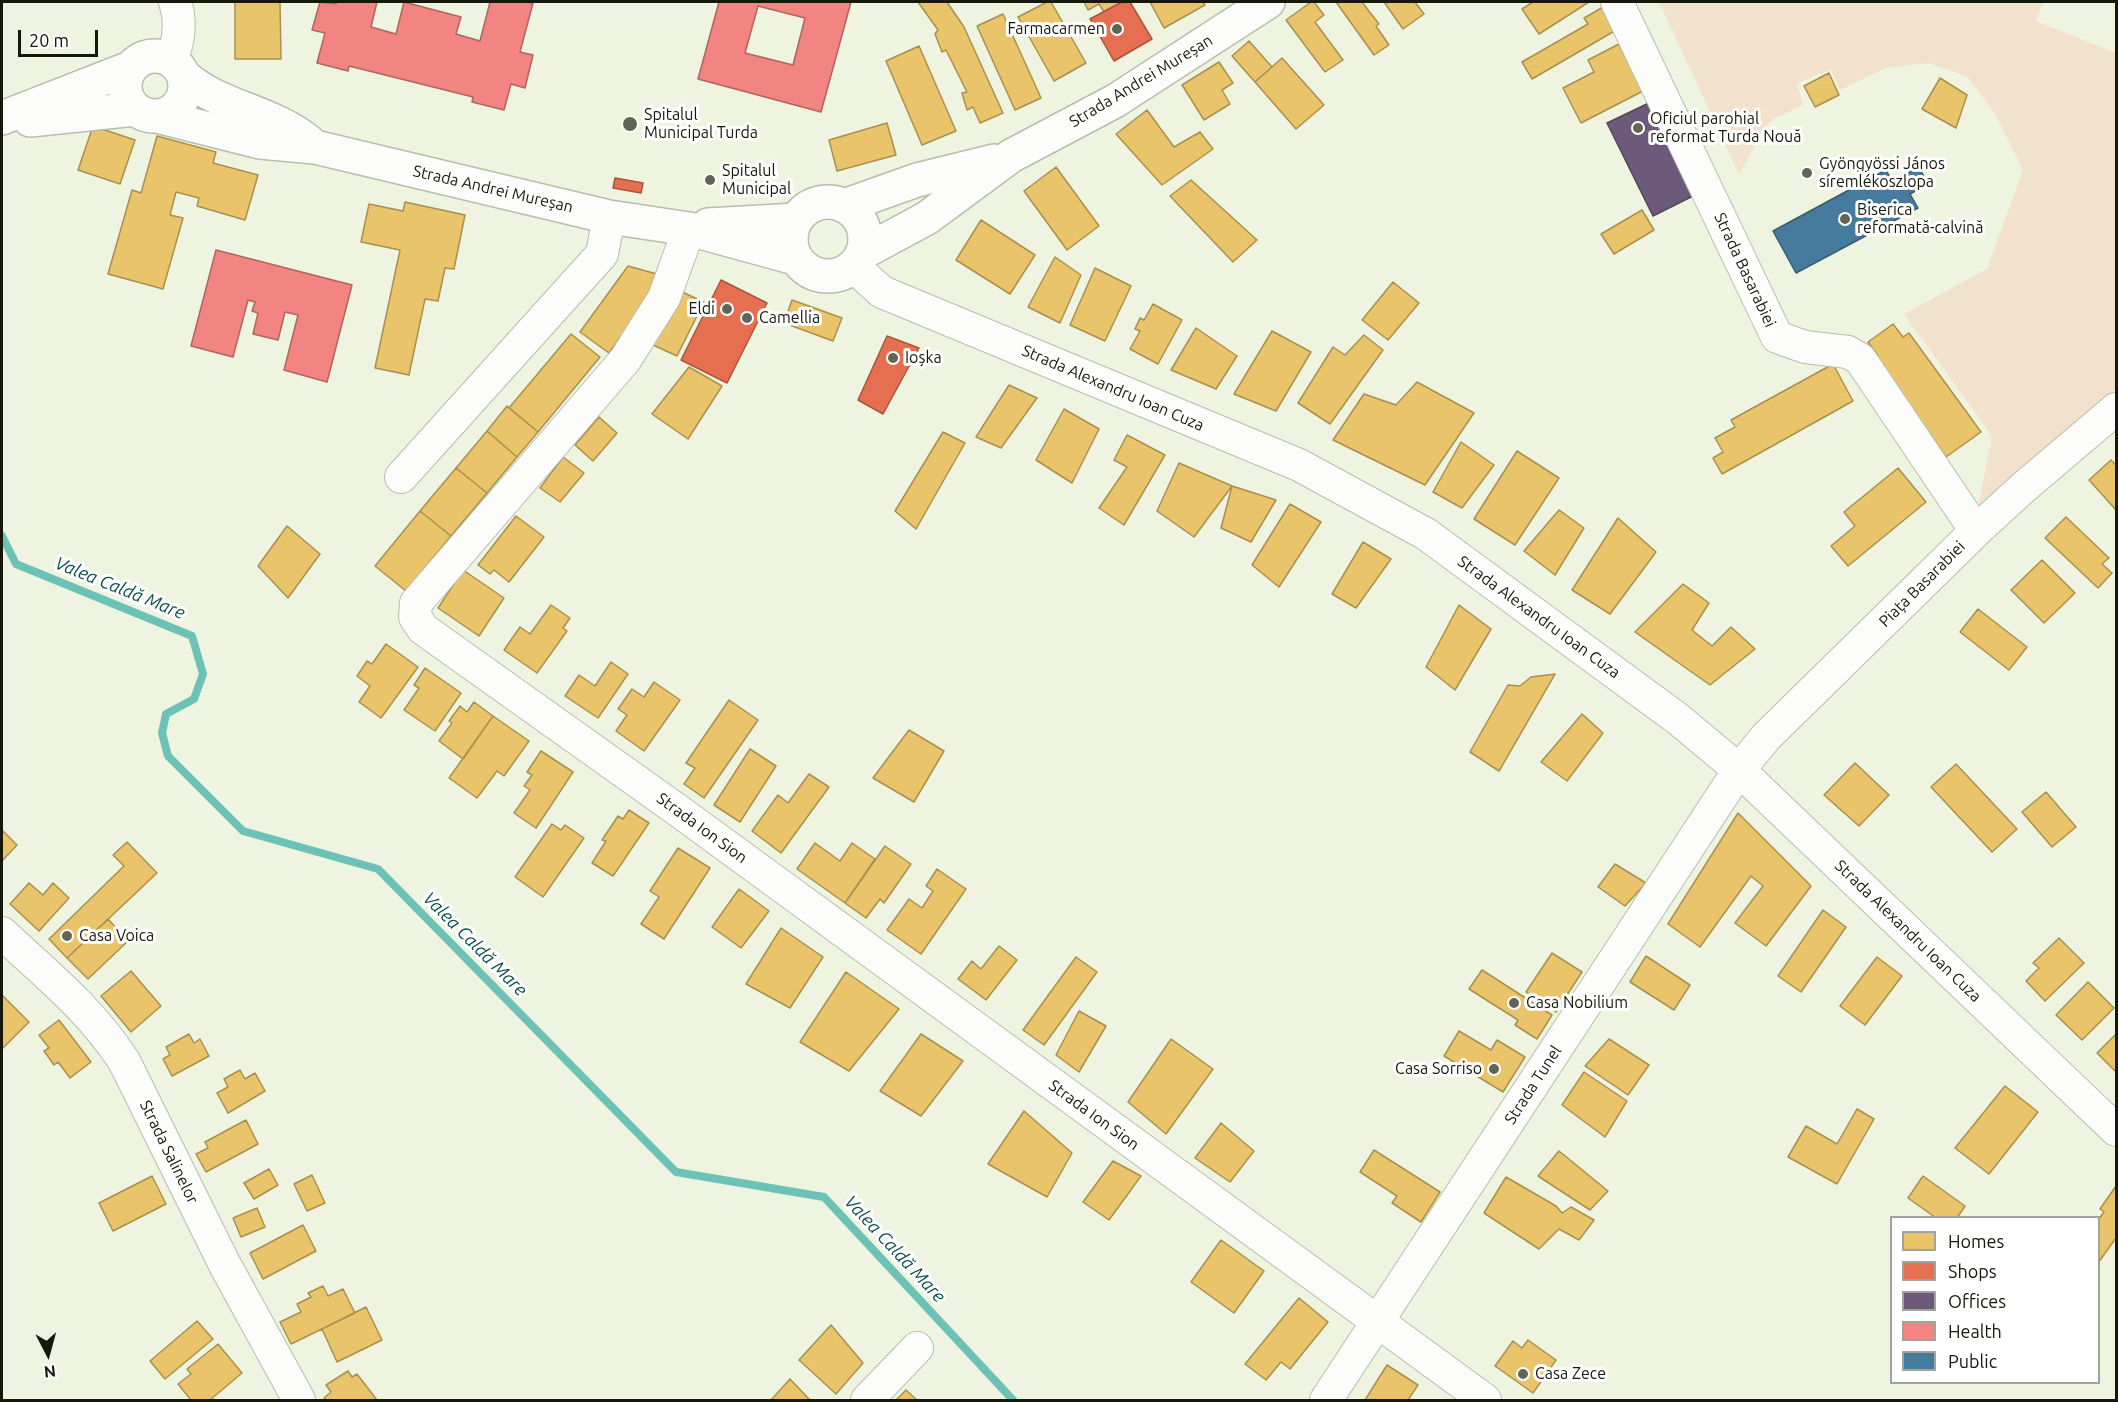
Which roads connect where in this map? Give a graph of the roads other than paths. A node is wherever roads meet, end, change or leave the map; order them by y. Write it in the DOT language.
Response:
graph roads {
  1 [pos="175,2"];
  2 [pos="1268,2"];
  3 [pos="1617,2"];
  4 [pos="130,68"];
  5 [pos="177,68"];
  6 [pos="146,113"];
  7 [pos="2,118"];
  8 [pos="2,126"];
  9 [pos="315,147"];
  10 [pos="1011,156"];
  11 [pos="843,206"];
  12 [pos="609,217"];
  13 [pos="796,220"];
  14 [pos="681,228"];
  15 [pos="795,258"];
  16 [pos="859,259"];
  17 [pos="2116,409"];
  18 [pos="401,477"];
  19 [pos="1977,531"];
  20 [pos="1739,770"];
  21 [pos="2,933"];
  22 [pos="2116,1130"];
  23 [pos="1377,1323"];
  24 [pos="917,1348"];
  25 [pos="299,1401"];
  26 [pos="867,1401"];
  27 [pos="1326,1401"];
  28 [pos="1485,1401"];
  1 -- 5 [label="street"];
  2 -- 10 [label="main road, Strada Andrei Mureșan"];
  3 -- 19 [label="street, Strada Basarabiei"];
  4 -- 5 [label="main road"];
  4 -- 6 [label="main road"];
  4 -- 7 [label="main road"];
  5 -- 6 [label="main road, Strada Andrei Mureșan"];
  5 -- 9 [label="main road, Strada Andrei Mureșan"];
  6 -- 8 [label="main road, Strada Andrei Mureșan"];
  6 -- 9 [label="main road, Strada Andrei Mureșan"];
  9 -- 12 [label="main road, Strada Andrei Mureșan"];
  10 -- 11 [label="main road, Strada Andrei Mureșan"];
  10 -- 16 [label="main road, Strada Andrei Mureșan"];
  11 -- 13 [label="main road"];
  11 -- 16 [label="main road"];
  12 -- 14 [label="main road, Strada Andrei Mureșan"];
  12 -- 18 [label="street"];
  13 -- 14 [label="main road, Strada Andrei Mureșan"];
  13 -- 15 [label="main road"];
  14 -- 15 [label="main road, Strada Andrei Mureșan"];
  14 -- 23 [label="street, Strada Ion Sion"];
  15 -- 16 [label="main road"];
  16 -- 20 [label="street, Strada Alexandru Ioan Cuza"];
  17 -- 19 [label="street, Piața Basarabiei"];
  19 -- 20 [label="street, Piața Basarabiei"];
  20 -- 22 [label="street, Strada Alexandru Ioan Cuza"];
  20 -- 23 [label="street, Strada Tunel"];
  21 -- 25 [label="street, Strada Salinelor"];
  23 -- 27 [label="street, Strada Tunel"];
  23 -- 28 [label="street"];
  24 -- 26 [label="street"];
}
